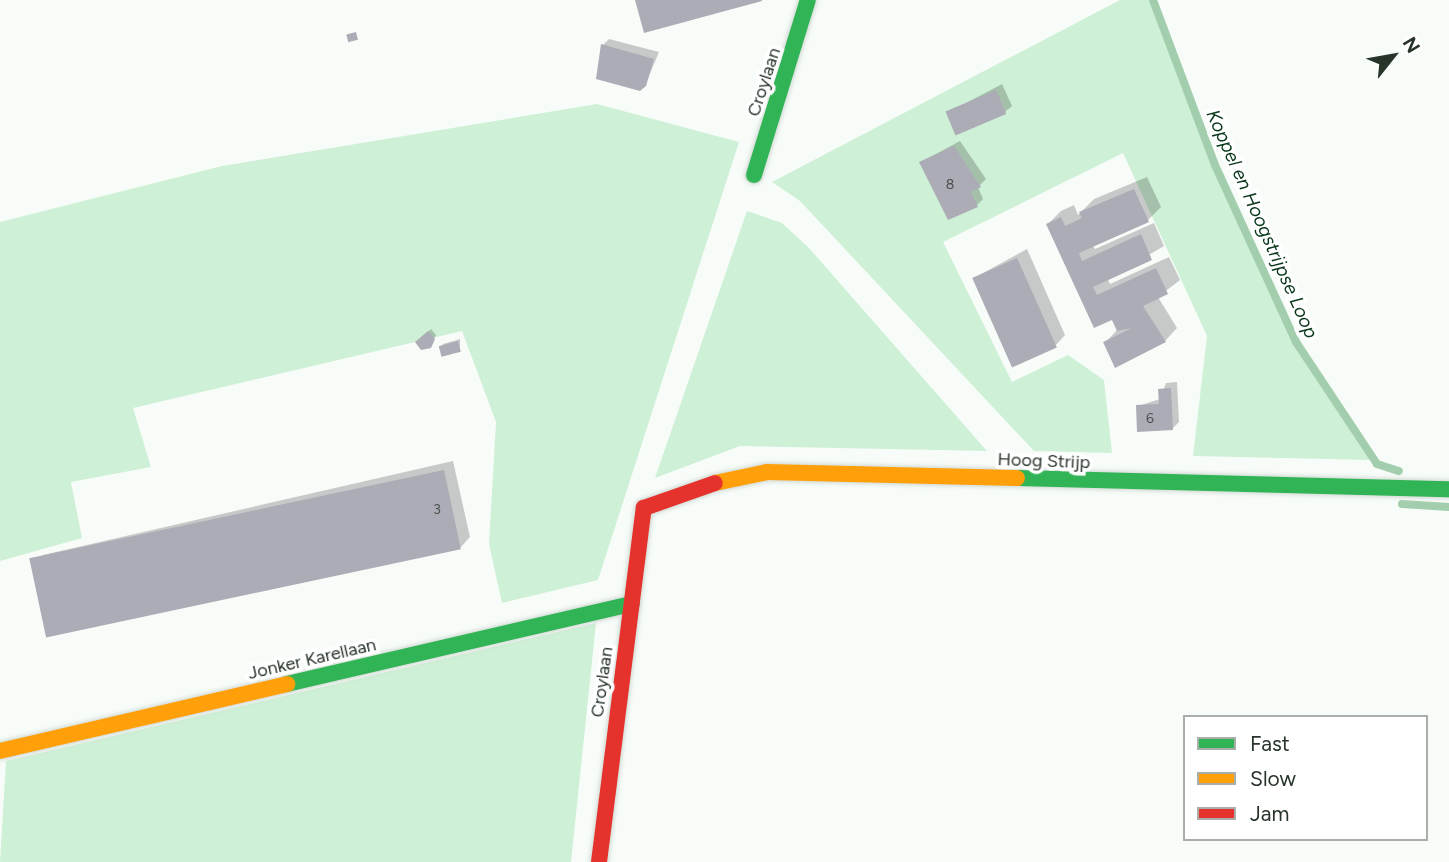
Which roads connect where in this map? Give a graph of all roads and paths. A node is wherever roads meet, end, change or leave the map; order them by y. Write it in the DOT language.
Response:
graph roads {
  1 [pos="808,0"];
  2 [pos="754,176"];
  3 [pos="1449,489"];
  4 [pos="644,508"];
  5 [pos="632,604"];
  6 [pos="0,751"];
  7 [pos="599,862"];
  1 -- 2 [label="street, Croylaan"];
  3 -- 4 [label="street, Hoog Strijp"];
  4 -- 5 [label="street, Croylaan"];
  5 -- 6 [label="street, Jonker Karellaan"];
  5 -- 7 [label="street, Croylaan"];
}
